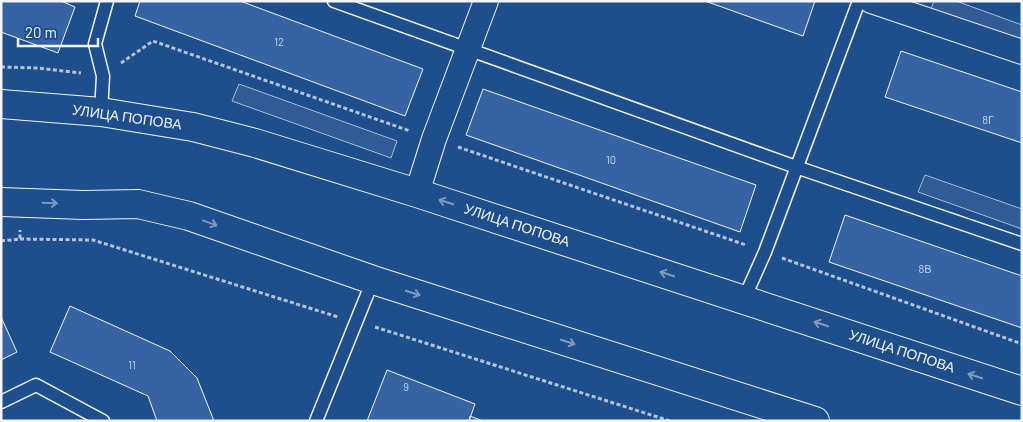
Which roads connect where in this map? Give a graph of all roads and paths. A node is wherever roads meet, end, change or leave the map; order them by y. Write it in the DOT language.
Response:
graph roads {
  1 [pos="107,1"];
  2 [pos="334,1"];
  3 [pos="486,1"];
  4 [pos="859,1"];
  5 [pos="870,1"];
  6 [pos="468,49"];
  7 [pos="1022,52"];
  8 [pos="1,67"];
  9 [pos="103,76"];
  10 [pos="1,104"];
  11 [pos="101,112"];
  12 [pos="434,139"];
  13 [pos="796,168"];
  14 [pos="417,192"];
  15 [pos="1,202"];
  16 [pos="20,224"];
  17 [pos="1,241"];
  18 [pos="1022,244"];
  19 [pos="765,252"];
  20 [pos="373,280"];
  21 [pos="744,299"];
  22 [pos="1022,344"];
  23 [pos="1022,391"];
  24 [pos="1,402"];
  25 [pos="103,421"];
  26 [pos="316,421"];
  27 [pos="815,421"];
  1 -- 9 [label="lane"];
  2 -- 6 [label="lane"];
  3 -- 6 [label="street"];
  4 -- 13 [label="lane"];
  5 -- 7 [label="street"];
  6 -- 12 [label="street"];
  6 -- 13 [label="lane"];
  8 -- 9 [label="path"];
  9 -- 11 [label="lane"];
  9 -- 12 [label="path"];
  10 -- 11 [label="street, УЛИЦА ПОПОВА"];
  11 -- 14 [label="street, УЛИЦА ПОПОВА"];
  12 -- 14 [label="street"];
  12 -- 19 [label="path"];
  13 -- 18 [label="lane"];
  13 -- 19 [label="lane"];
  21 -- 14 [label="street, УЛИЦА ПОПОВА, one-way"];
  15 -- 20 [label="street, one-way"];
  16 -- 17 [label="path"];
  19 -- 21 [label="lane"];
  19 -- 22 [label="path"];
  20 -- 26 [label="lane"];
  20 -- 27 [label="street, one-way"];
  23 -- 21 [label="street, УЛИЦА ПОПОВА, one-way"];
  24 -- 25 [label="lane"];
}
